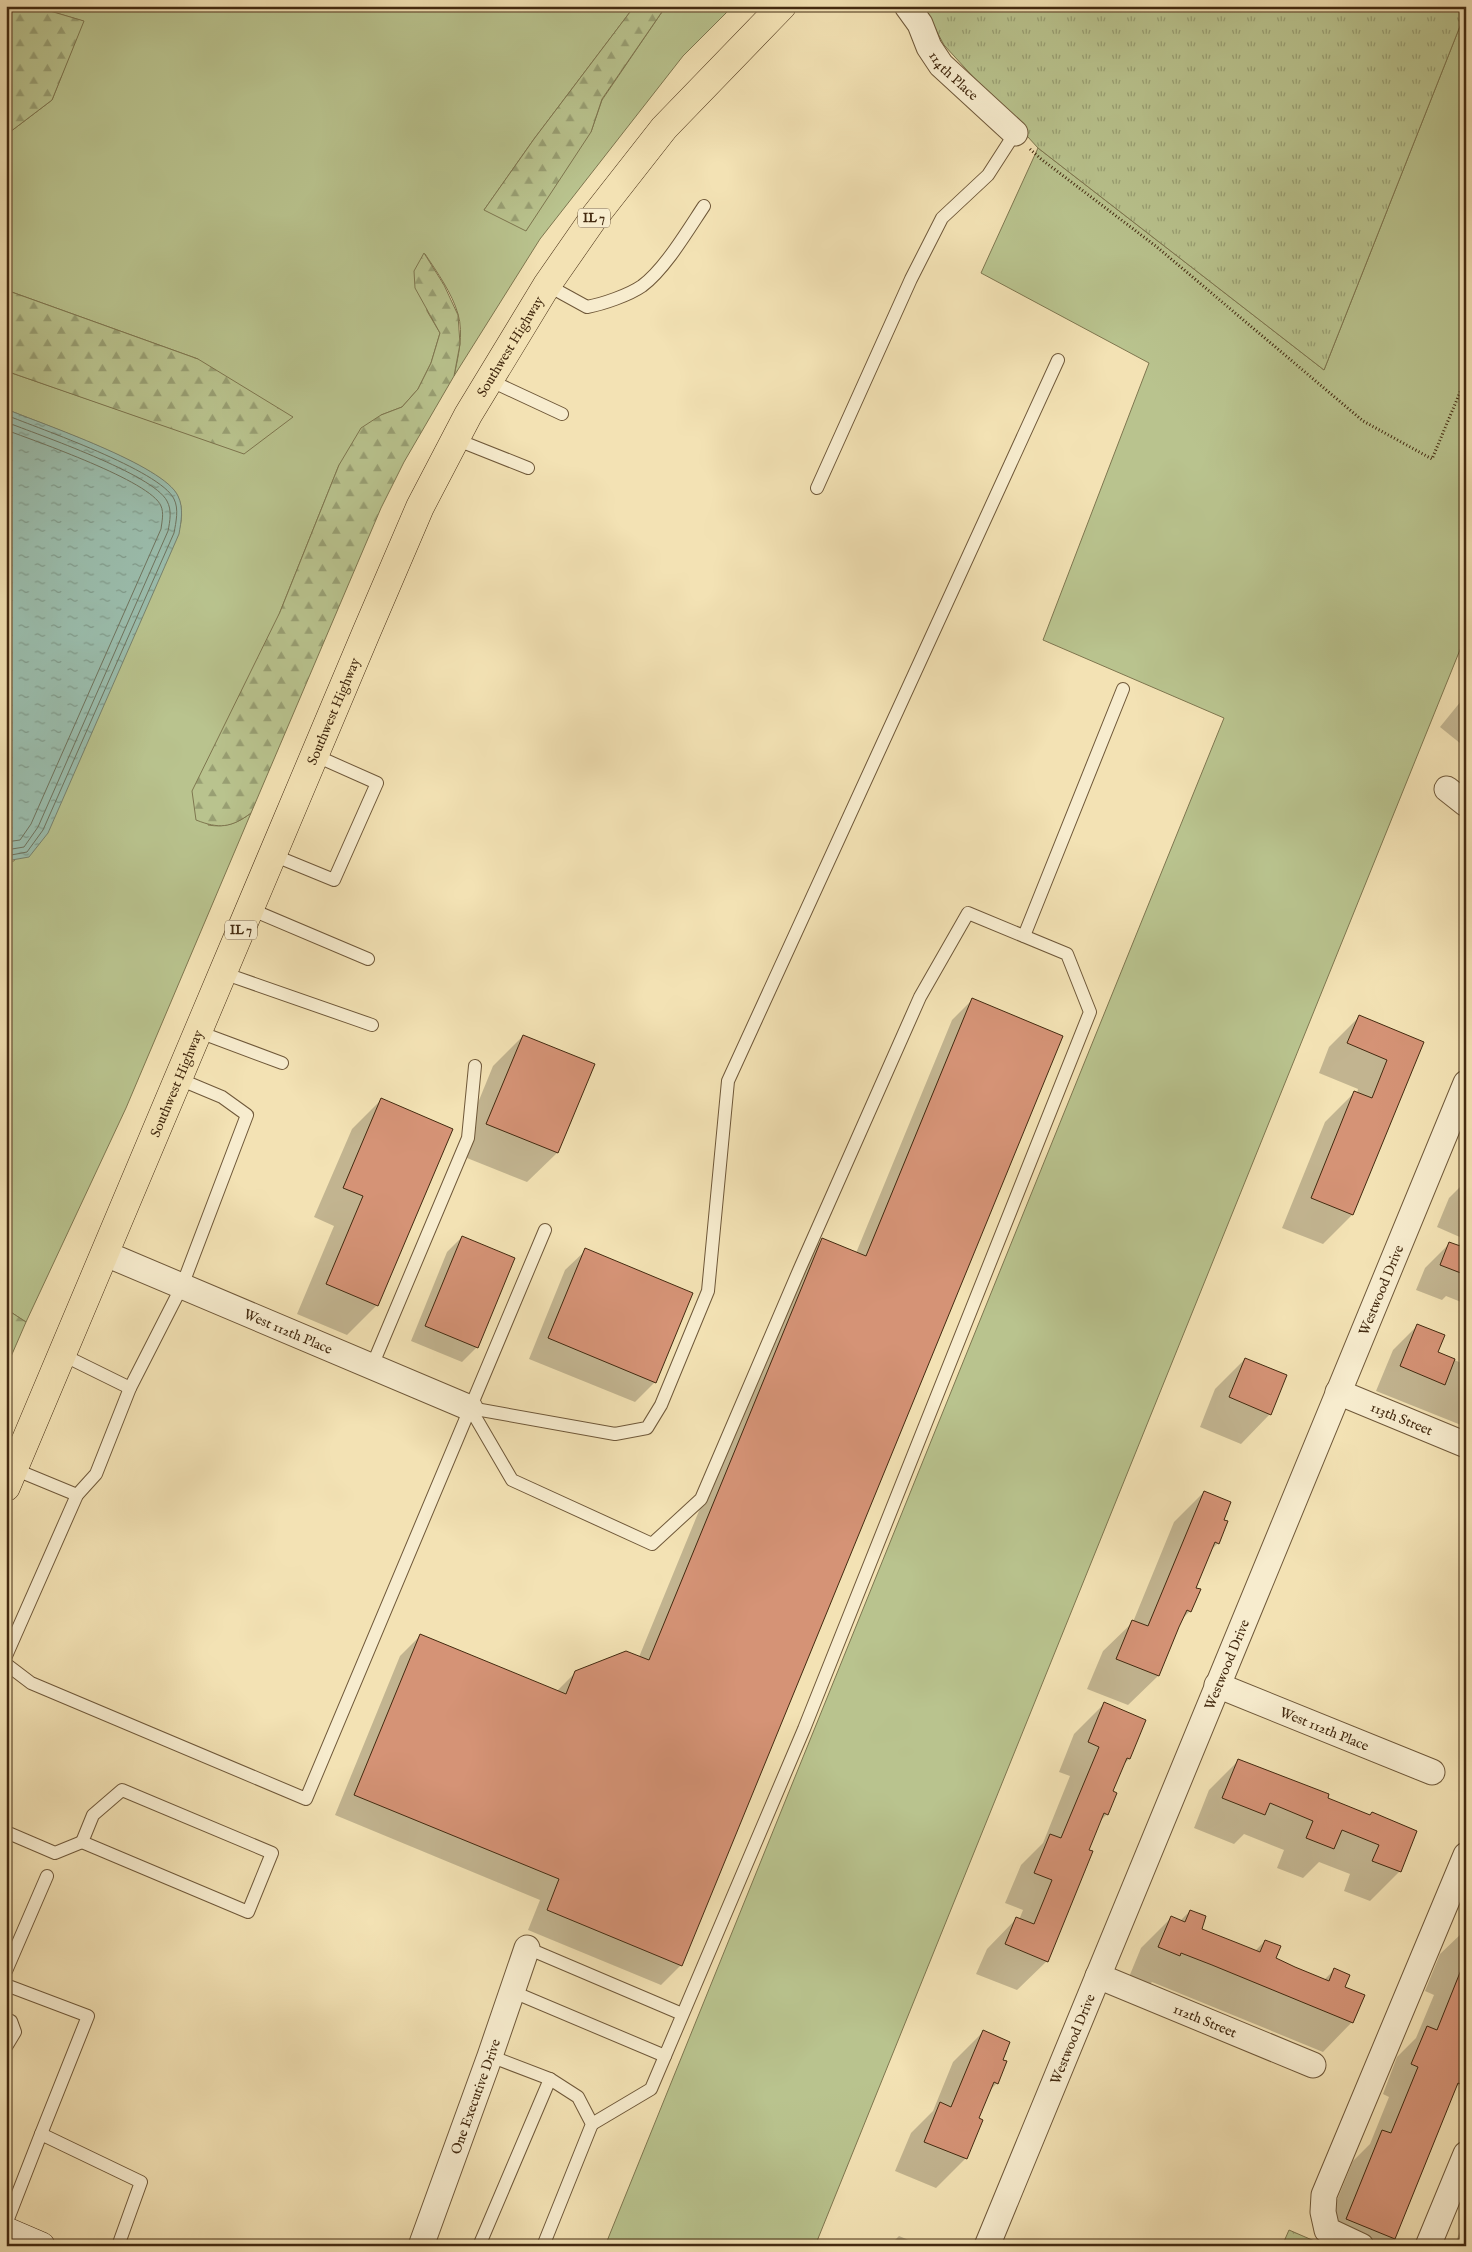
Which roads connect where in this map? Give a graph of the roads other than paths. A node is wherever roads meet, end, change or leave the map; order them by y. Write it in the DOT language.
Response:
graph roads {
  1 [pos="782,6"];
  2 [pos="907,6"];
  3 [pos="1015,133"];
  4 [pos="704,206"];
  5 [pos="547,285"];
  6 [pos="1058,360"];
  7 [pos="489,380"];
  8 [pos="562,414"];
  9 [pos="456,439"];
  10 [pos="528,468"];
  11 [pos="817,488"];
  12 [pos="1123,689"];
  13 [pos="314,756"];
  14 [pos="273,854"];
  15 [pos="250,909"];
  16 [pos="1024,936"];
  17 [pos="368,959"];
  18 [pos="223,973"];
  19 [pos="372,1025"];
  20 [pos="199,1032"];
  21 [pos="282,1063"];
  22 [pos="475,1066"];
  23 [pos="179,1079"];
  24 [pos="1463,1099"];
  25 [pos="545,1230"];
  26 [pos="106,1254"];
  27 [pos="182,1286"];
  28 [pos="63,1355"];
  29 [pos="372,1366"];
  30 [pos="130,1388"];
  31 [pos="1338,1392"];
  32 [pos="470,1408"];
  33 [pos="1466,1445"];
  34 [pos="10,1478"];
  35 [pos="77,1495"];
  36 [pos="6,1656"];
  37 [pos="6,1664"];
  38 [pos="1217,1685"];
  39 [pos="1432,1772"];
  40 [pos="6,1832"];
  41 [pos="82,1842"];
  42 [pos="1466,1854"];
  43 [pos="47,1876"];
  44 [pos="528,1948"];
  45 [pos="6,1971"];
  46 [pos="1098,1976"];
  47 [pos="6,1986"];
  48 [pos="511,1991"];
  49 [pos="682,2014"];
  50 [pos="6,2019"];
  51 [pos="6,2047"];
  52 [pos="490,2056"];
  53 [pos="665,2056"];
  54 [pos="1313,2065"];
  55 [pos="550,2079"];
  56 [pos="592,2124"];
  57 [pos="41,2134"];
  58 [pos="1466,2154"];
  59 [pos="6,2224"];
  60 [pos="6,2231"];
  61 [pos="41,2246"];
  62 [pos="118,2246"];
  63 [pos="421,2246"];
  64 [pos="479,2246"];
  65 [pos="543,2246"];
  66 [pos="987,2246"];
  67 [pos="1361,2246"];
  68 [pos="1428,2246"];
  1 -- 5 [label="main road, Southwest Highway / IL 7"];
  2 -- 3 [label="street, 114th Place"];
  3 -- 11 [label="lane"];
  4 -- 5 [label="lane"];
  5 -- 7 [label="main road, Southwest Highway / IL 7"];
  6 -- 32 [label="lane"];
  7 -- 8 [label="lane"];
  7 -- 9 [label="main road, Southwest Highway / IL 7"];
  9 -- 10 [label="lane"];
  9 -- 13 [label="main road, Southwest Highway / IL 7"];
  12 -- 16 [label="lane"];
  13 -- 14 [label="main road, Southwest Highway / IL 7"];
  13 -- 14 [label="lane"];
  14 -- 15 [label="main road, Southwest Highway / IL 7"];
  15 -- 17 [label="lane"];
  15 -- 18 [label="main road, Southwest Highway / IL 7"];
  16 -- 32 [label="lane"];
  16 -- 49 [label="lane"];
  18 -- 19 [label="lane"];
  18 -- 20 [label="main road, Southwest Highway / IL 7"];
  20 -- 21 [label="lane"];
  20 -- 23 [label="main road, Southwest Highway / IL 7"];
  22 -- 29 [label="lane"];
  23 -- 26 [label="main road, Southwest Highway / IL 7"];
  23 -- 27 [label="lane"];
  24 -- 31 [label="street, Westwood Drive"];
  25 -- 32 [label="lane"];
  26 -- 27 [label="street, West 112th Place"];
  26 -- 28 [label="main road, Southwest Highway / IL 7"];
  27 -- 29 [label="street, West 112th Place"];
  27 -- 30 [label="lane"];
  28 -- 30 [label="lane"];
  28 -- 34 [label="main road, Southwest Highway / IL 7"];
  29 -- 32 [label="street, West 112th Place"];
  30 -- 35 [label="lane"];
  31 -- 33 [label="street, 113th Street"];
  31 -- 38 [label="street, Westwood Drive"];
  32 -- 37 [label="lane"];
  34 -- 35 [label="lane"];
  35 -- 36 [label="lane"];
  38 -- 39 [label="street, West 112th Place"];
  38 -- 46 [label="street, Westwood Drive"];
  40 -- 41 [label="lane"];
  41 -- 41 [label="lane"];
  42 -- 67 [label="street"];
  43 -- 45 [label="lane"];
  44 -- 48 [label="street, One Executive Drive"];
  44 -- 49 [label="lane"];
  46 -- 54 [label="street, 112th Street"];
  46 -- 66 [label="street, Westwood Drive"];
  47 -- 57 [label="lane"];
  48 -- 52 [label="street, One Executive Drive"];
  48 -- 53 [label="lane"];
  49 -- 53 [label="lane"];
  50 -- 51 [label="lane"];
  52 -- 55 [label="lane"];
  52 -- 63 [label="street, One Executive Drive"];
  53 -- 56 [label="lane"];
  55 -- 56 [label="lane"];
  55 -- 64 [label="lane"];
  56 -- 65 [label="lane"];
  57 -- 59 [label="lane"];
  57 -- 62 [label="lane"];
  58 -- 68 [label="street"];
  60 -- 61 [label="main road"];
}
